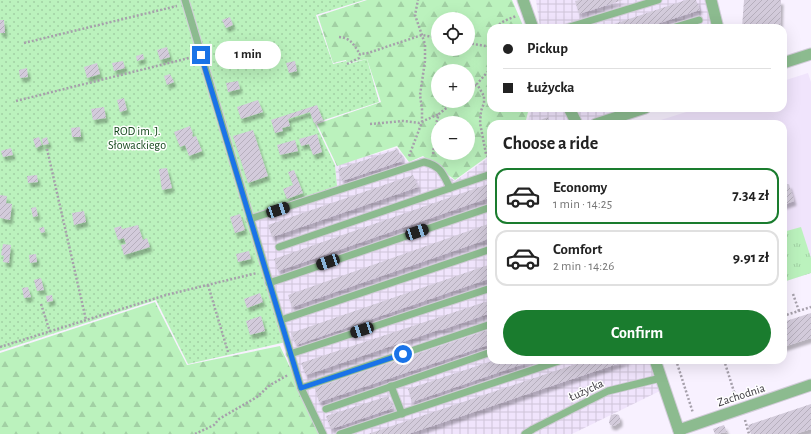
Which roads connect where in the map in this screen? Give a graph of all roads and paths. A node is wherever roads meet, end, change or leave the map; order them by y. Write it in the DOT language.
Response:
graph roads {
  1 [pos="418,0"];
  2 [pos="523,0"];
  3 [pos="658,0"];
  4 [pos="711,0"];
  5 [pos="185,2"];
  6 [pos="527,12"];
  7 [pos="699,20"];
  8 [pos="500,24"];
  9 [pos="532,24"];
  10 [pos="579,24"];
  11 [pos="686,24"];
  12 [pos="717,24"];
  13 [pos="422,35"];
  14 [pos="338,37"];
  15 [pos="431,37"];
  16 [pos="24,43"];
  17 [pos="475,44"];
  18 [pos="487,46"];
  19 [pos="360,54"];
  20 [pos="811,54"];
  21 [pos="201,55"];
  22 [pos="787,62"];
  23 [pos="347,64"];
  24 [pos="487,73"];
  25 [pos="477,84"];
  26 [pos="16,101"];
  27 [pos="446,108"];
  28 [pos="633,112"];
  29 [pos="439,114"];
  30 [pos="608,120"];
  31 [pos="422,122"];
  32 [pos="370,124"];
  33 [pos="47,149"];
  34 [pos="487,155"];
  35 [pos="430,163"];
  36 [pos="407,167"];
  37 [pos="487,175"];
  38 [pos="450,188"];
  39 [pos="487,208"];
  40 [pos="250,219"];
  41 [pos="278,247"];
  42 [pos="487,251"];
  43 [pos="266,271"];
  44 [pos="269,283"];
  45 [pos="208,285"];
  46 [pos="487,289"];
  47 [pos="793,294"];
  48 [pos="41,304"];
  49 [pos="811,307"];
  50 [pos="799,311"];
  51 [pos="787,315"];
  52 [pos="86,320"];
  53 [pos="280,320"];
  54 [pos="487,325"];
  55 [pos="50,332"];
  56 [pos="0,347"];
  57 [pos="228,352"];
  58 [pos="487,353"];
  59 [pos="290,354"];
  60 [pos="550,364"];
  61 [pos="656,364"];
  62 [pos="677,364"];
  63 [pos="725,364"];
  64 [pos="296,374"];
  65 [pos="661,378"];
  66 [pos="811,385"];
  67 [pos="391,386"];
  68 [pos="301,388"];
  69 [pos="326,409"];
  70 [pos="740,409"];
  71 [pos="402,414"];
  72 [pos="745,420"];
  73 [pos="696,423"];
  74 [pos="679,432"];
  75 [pos="195,434"];
  76 [pos="323,434"];
  77 [pos="340,434"];
  78 [pos="525,434"];
  79 [pos="749,434"];
  1 -- 13 [label="path"];
  2 -- 6 [label="street"];
  3 -- 10 [label="lane"];
  4 -- 12 [label="street"];
  5 -- 16 [label="path"];
  5 -- 21 [label="lane"];
  6 -- 8 [label="path"];
  6 -- 9 [label="street"];
  7 -- 11 [label="lane"];
  13 -- 15 [label="path"];
  13 -- 19 [label="path"];
  13 -- 31 [label="path"];
  14 -- 19 [label="path"];
  17 -- 18 [label="path"];
  19 -- 23 [label="path"];
  20 -- 22 [label="street"];
  21 -- 26 [label="path"];
  21 -- 40 [label="lane"];
  24 -- 25 [label="path"];
  25 -- 34 [label="path"];
  27 -- 29 [label="path"];
  28 -- 30 [label="street"];
  29 -- 31 [label="path"];
  29 -- 35 [label="path"];
  31 -- 32 [label="path"];
  31 -- 36 [label="path"];
  33 -- 52 [label="path"];
  35 -- 36 [label="lane"];
  35 -- 38 [label="lane"];
  36 -- 40 [label="lane"];
  37 -- 38 [label="lane"];
  38 -- 41 [label="lane"];
  39 -- 44 [label="lane"];
  40 -- 43 [label="lane"];
  42 -- 53 [label="lane"];
  43 -- 44 [label="lane"];
  43 -- 45 [label="path"];
  44 -- 53 [label="lane"];
  45 -- 52 [label="path"];
  45 -- 57 [label="path"];
  46 -- 59 [label="lane"];
  47 -- 50 [label="path"];
  48 -- 55 [label="path"];
  49 -- 50 [label="path"];
  50 -- 51 [label="path"];
  52 -- 55 [label="path"];
  53 -- 59 [label="lane"];
  54 -- 68 [label="lane"];
  55 -- 56 [label="path"];
  58 -- 67 [label="lane"];
  59 -- 64 [label="lane"];
  60 -- 71 [label="lane"];
  61 -- 65 [label="street, Zachodnia"];
  62 -- 73 [label="path"];
  63 -- 70 [label="path"];
  64 -- 68 [label="lane"];
  64 -- 75 [label="path"];
  65 -- 74 [label="street, Zachodnia"];
  65 -- 78 [label="lane, Łużycka"];
  66 -- 70 [label="street, Zachodnia"];
  67 -- 69 [label="lane"];
  67 -- 71 [label="lane"];
  68 -- 76 [label="lane"];
  70 -- 73 [label="street, Zachodnia"];
  71 -- 77 [label="lane"];
  72 -- 79 [label="path"];
  73 -- 74 [label="street, Zachodnia"];
}
